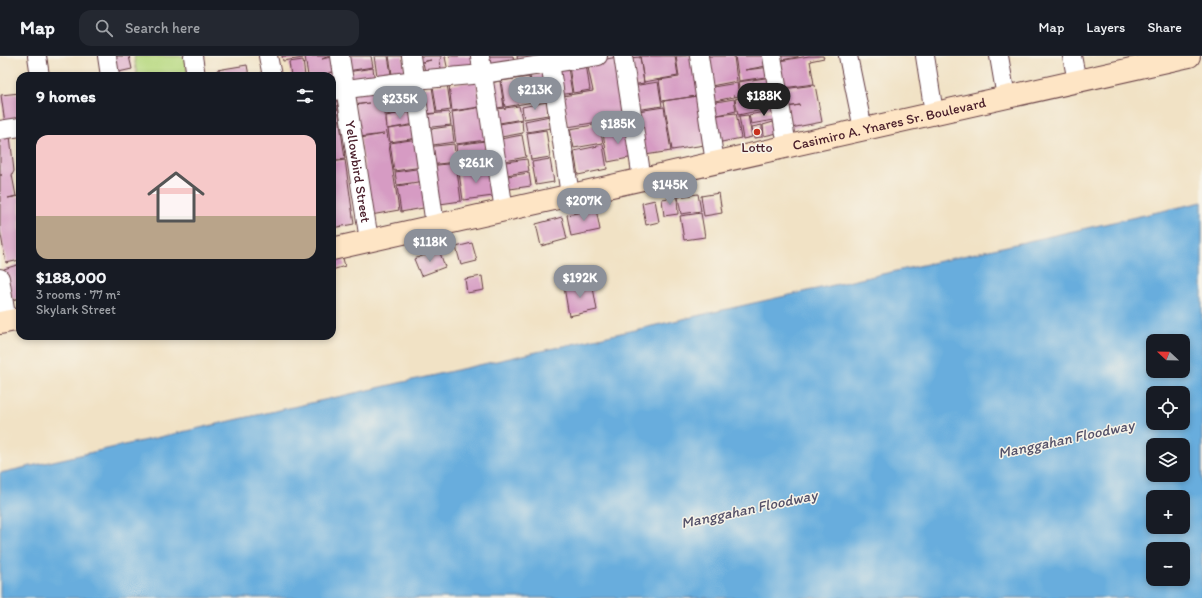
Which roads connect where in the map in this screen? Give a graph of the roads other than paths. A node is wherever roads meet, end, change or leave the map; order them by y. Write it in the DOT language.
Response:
graph roads {
  1 [pos="37,56"];
  2 [pos="107,56"];
  3 [pos="193,56"];
  4 [pos="268,56"];
  5 [pos="340,56"];
  6 [pos="411,56"];
  7 [pos="480,56"];
  8 [pos="598,56"];
  9 [pos="623,56"];
  10 [pos="699,56"];
  11 [pos="772,56"];
  12 [pos="848,56"];
  13 [pos="925,56"];
  14 [pos="999,56"];
  15 [pos="1072,56"];
  16 [pos="1189,56"];
  17 [pos="550,59"];
  18 [pos="1138,62"];
  19 [pos="39,72"];
  20 [pos="109,72"];
  21 [pos="195,72"];
  22 [pos="271,72"];
  23 [pos="483,74"];
  24 [pos="415,80"];
  25 [pos="1077,81"];
  26 [pos="339,90"];
  27 [pos="1006,97"];
  28 [pos="934,114"];
  29 [pos="16,128"];
  30 [pos="863,129"];
  31 [pos="0,130"];
  32 [pos="787,146"];
  33 [pos="715,163"];
  34 [pos="642,179"];
  35 [pos="570,195"];
  36 [pos="504,210"];
  37 [pos="435,226"];
  38 [pos="369,240"];
  39 [pos="336,248"];
  40 [pos="0,278"];
  41 [pos="9,321"];
  1 -- 19 [label="street"];
  2 -- 20 [label="street"];
  3 -- 21 [label="street"];
  4 -- 22 [label="street"];
  5 -- 26 [label="street, Yellowbird Street"];
  6 -- 24 [label="street"];
  7 -- 23 [label="street"];
  8 -- 17 [label="street"];
  9 -- 34 [label="street"];
  10 -- 33 [label="street"];
  11 -- 32 [label="street"];
  12 -- 30 [label="street"];
  13 -- 28 [label="street"];
  14 -- 27 [label="street"];
  15 -- 25 [label="street"];
  16 -- 18 [label="main road, Casimiro A. Ynares Sr. Boulevard"];
  17 -- 23 [label="street"];
  17 -- 35 [label="street"];
  18 -- 25 [label="main road, Casimiro A. Ynares Sr. Boulevard"];
  23 -- 24 [label="street"];
  23 -- 36 [label="street"];
  24 -- 26 [label="street"];
  24 -- 37 [label="street"];
  25 -- 27 [label="main road, Casimiro A. Ynares Sr. Boulevard"];
  26 -- 38 [label="street, Yellowbird Street"];
  27 -- 28 [label="main road, Casimiro A. Ynares Sr. Boulevard"];
  28 -- 30 [label="main road, Casimiro A. Ynares Sr. Boulevard"];
  29 -- 31 [label="street"];
  30 -- 32 [label="main road, Casimiro A. Ynares Sr. Boulevard"];
  32 -- 33 [label="main road, Casimiro A. Ynares Sr. Boulevard"];
  33 -- 34 [label="main road, Casimiro A. Ynares Sr. Boulevard"];
  34 -- 35 [label="main road, Casimiro A. Ynares Sr. Boulevard"];
  35 -- 36 [label="main road, Casimiro A. Ynares Sr. Boulevard"];
  36 -- 37 [label="main road, Casimiro A. Ynares Sr. Boulevard"];
  37 -- 38 [label="main road, Casimiro A. Ynares Sr. Boulevard"];
  38 -- 39 [label="main road, Casimiro A. Ynares Sr. Boulevard"];
  40 -- 41 [label="street"];
}
